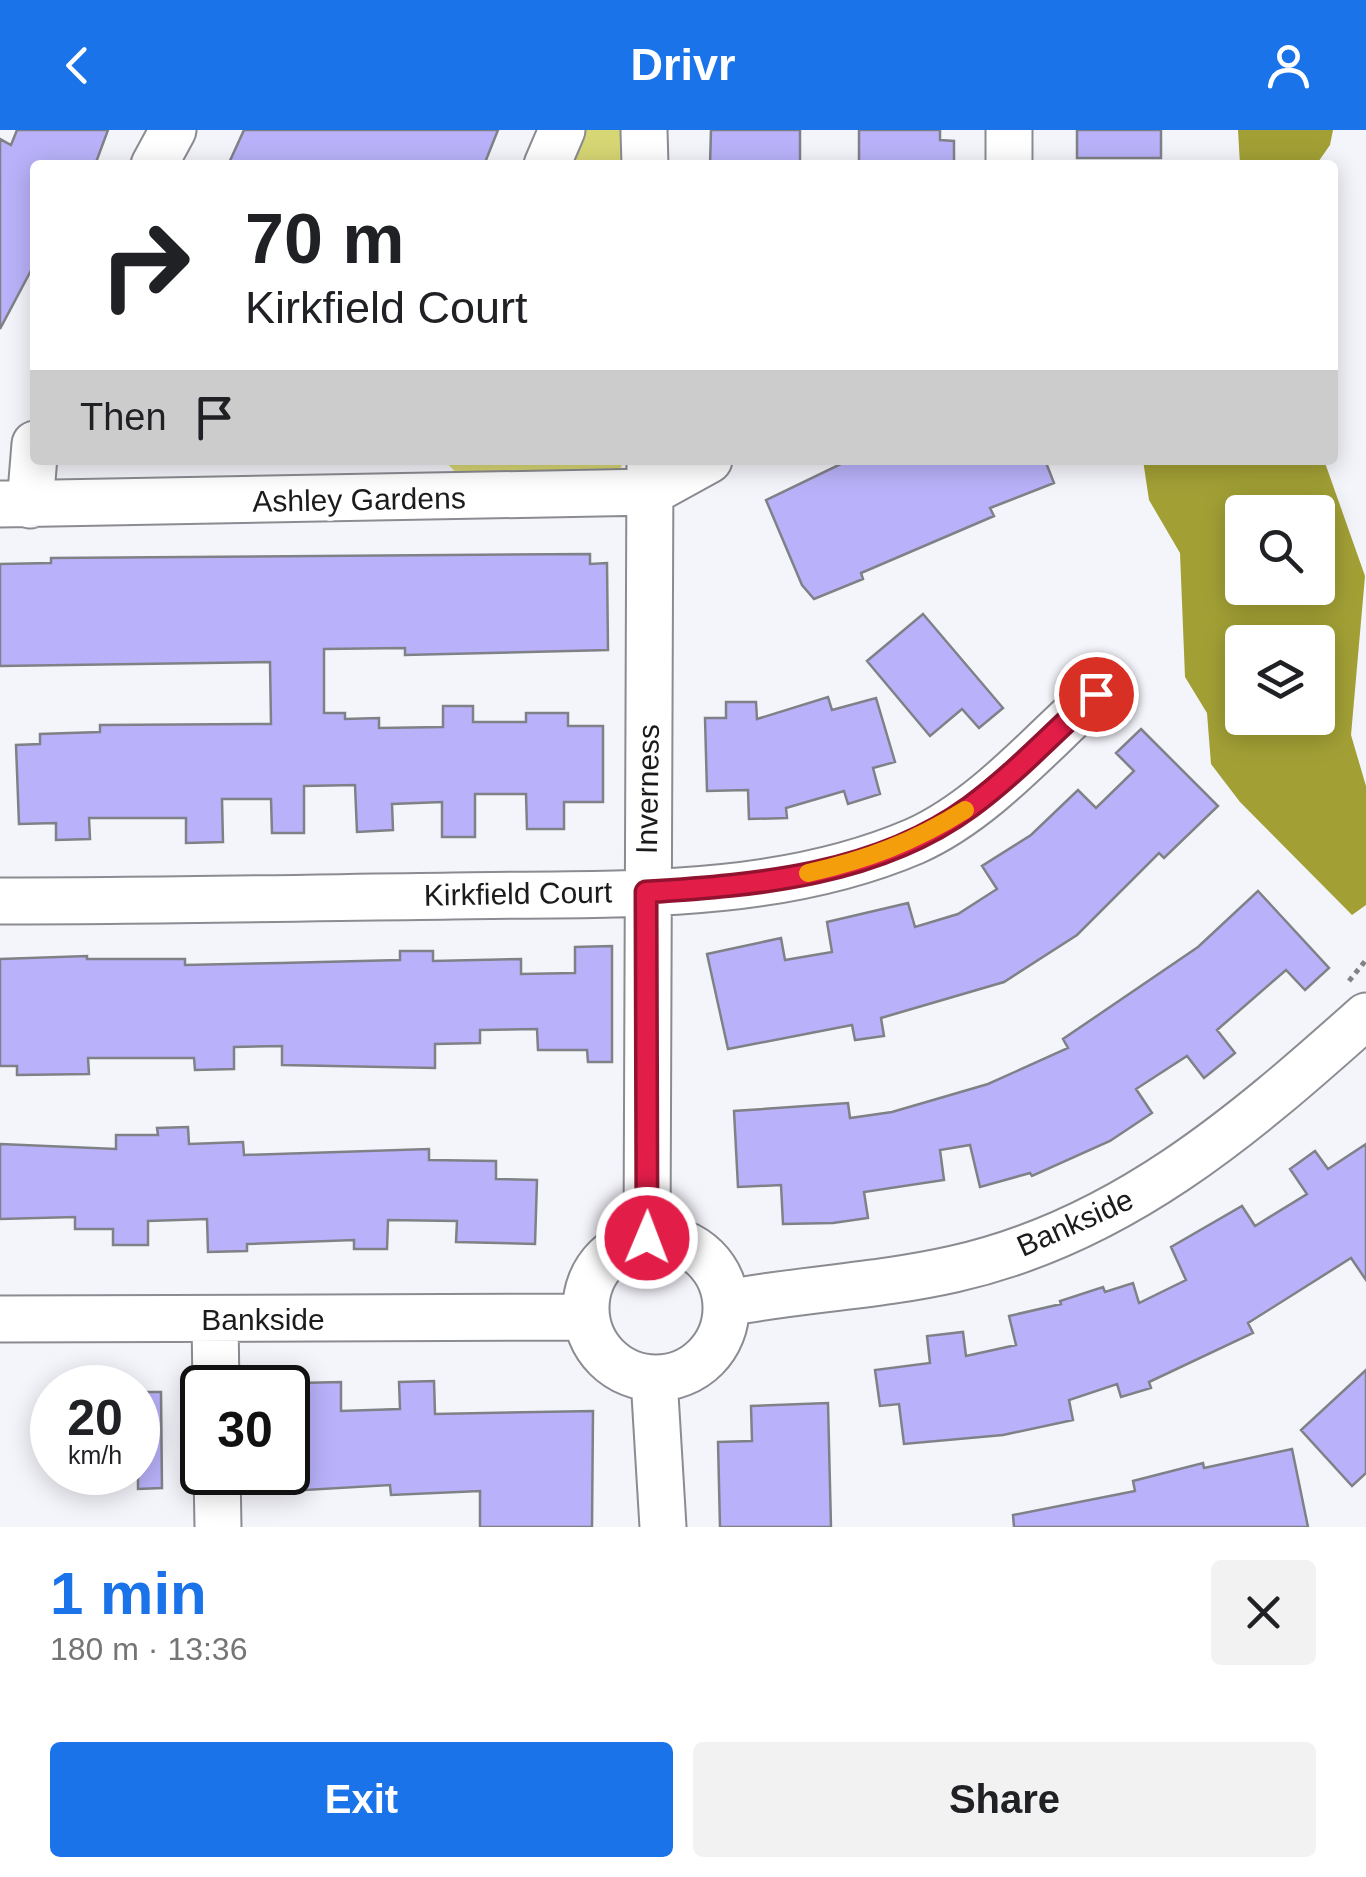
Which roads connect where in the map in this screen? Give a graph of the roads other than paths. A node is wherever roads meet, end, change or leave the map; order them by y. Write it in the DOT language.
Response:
graph roads {
  1 [pos="173,130"];
  2 [pos="562,130"];
  3 [pos="644,130"];
  4 [pos="1010,130"];
  5 [pos="157,160"];
  6 [pos="549,160"];
  7 [pos="646,160"];
  8 [pos="1008,160"];
  9 [pos="30,459"];
  10 [pos="397,465"];
  11 [pos="691,465"];
  12 [pos="651,476"];
  13 [pos="379,500"];
  14 [pos="15,505"];
  15 [pos="1096,694"];
  16 [pos="646,892"];
  17 [pos="0,901"];
  18 [pos="1366,1016"];
  19 [pos="647,1238"];
  20 [pos="727,1303"];
  21 [pos="586,1317"];
  22 [pos="0,1318"];
  23 [pos="214,1320"];
  24 [pos="215,1365"];
  25 [pos="654,1378"];
  26 [pos="217,1495"];
  27 [pos="218,1527"];
  28 [pos="663,1527"];
  1 -- 5 [label="street"];
  2 -- 6 [label="street"];
  3 -- 7 [label="street"];
  4 -- 8 [label="street"];
  9 -- 14 [label="street"];
  10 -- 13 [label="street"];
  11 -- 12 [label="street, Ashley Gardens"];
  12 -- 13 [label="street, Ashley Gardens"];
  12 -- 16 [label="street, Inverness"];
  13 -- 14 [label="street, Ashley Gardens"];
  15 -- 16 [label="street, Kirkfield Court"];
  16 -- 17 [label="street, Kirkfield Court"];
  16 -- 19 [label="street, Inverness"];
  18 -- 20 [label="street, Bankside"];
  19 -- 20 [label="street"];
  19 -- 21 [label="street"];
  20 -- 25 [label="street"];
  21 -- 23 [label="street, Bankside"];
  21 -- 25 [label="street"];
  22 -- 23 [label="street, Bankside"];
  23 -- 24 [label="street"];
  25 -- 28 [label="street"];
  26 -- 27 [label="street"];
}
